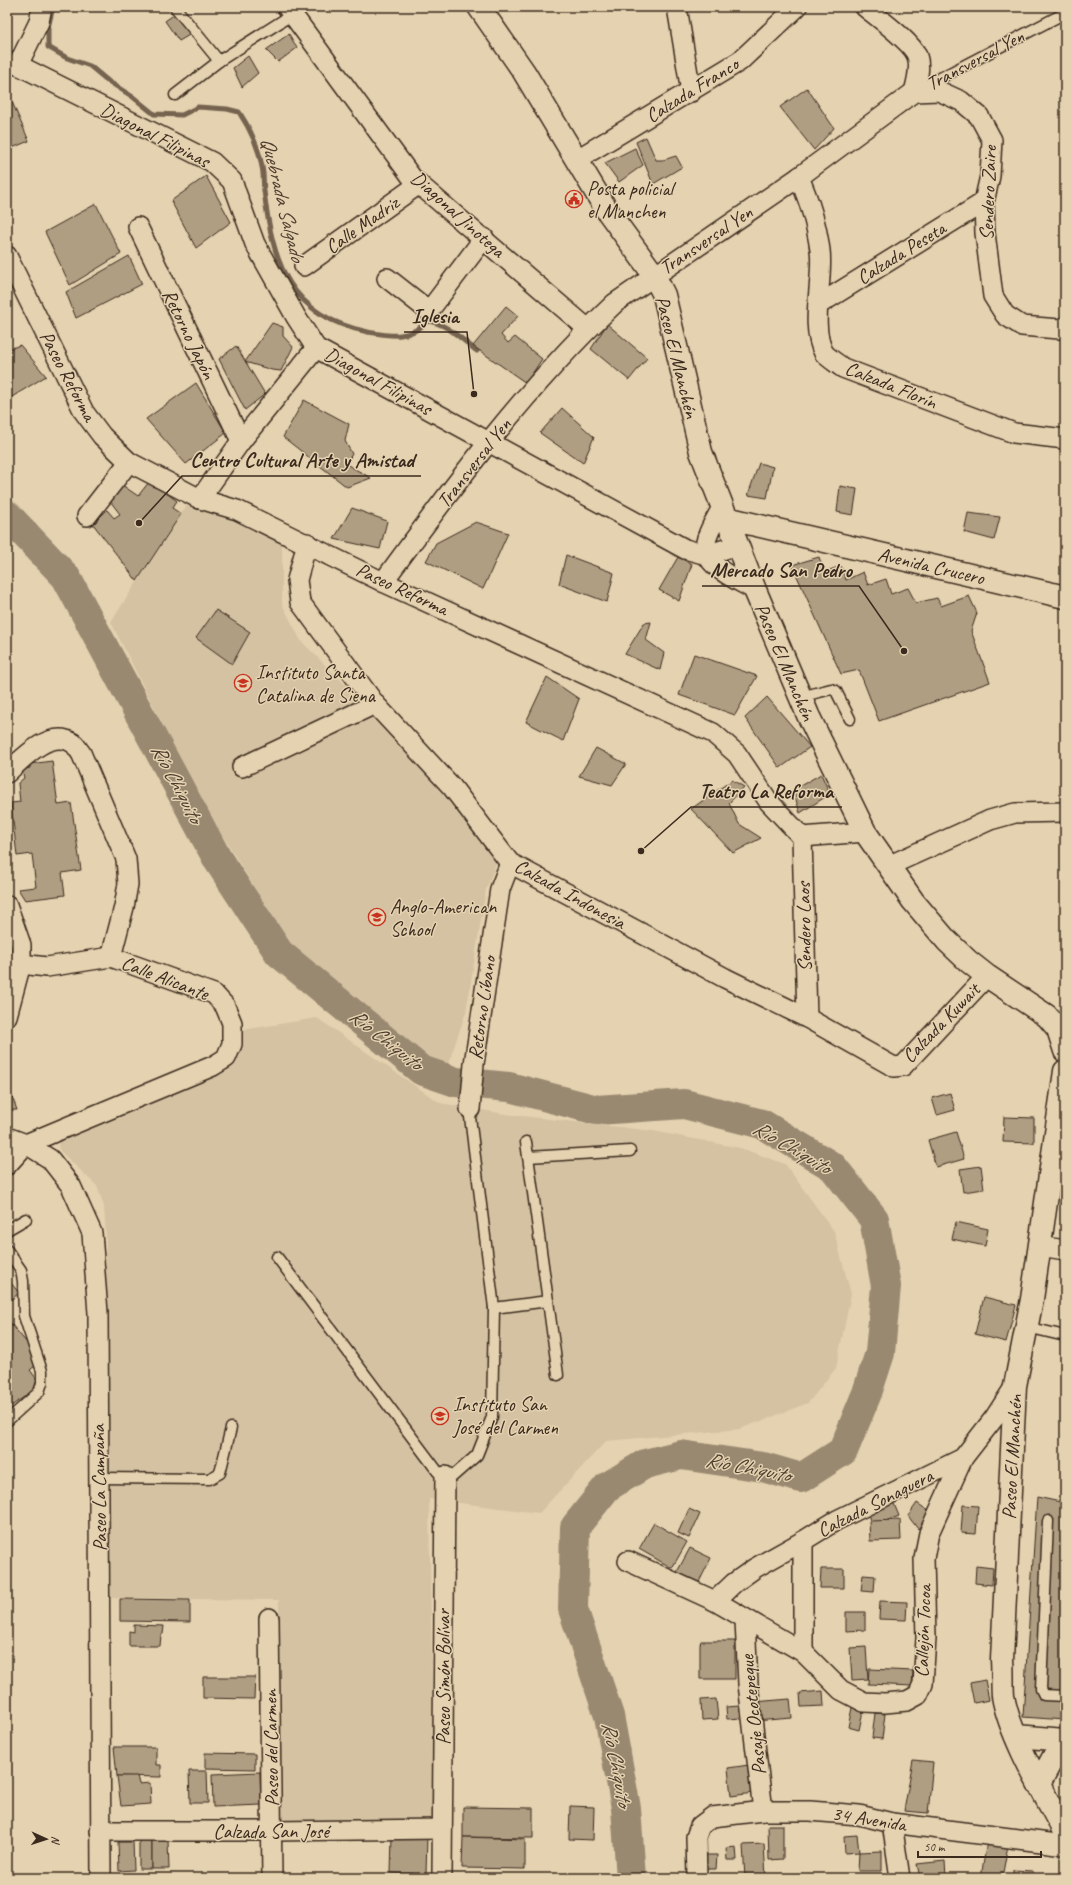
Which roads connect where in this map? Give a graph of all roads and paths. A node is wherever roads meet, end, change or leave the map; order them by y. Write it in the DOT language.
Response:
graph roads {
  1 [pos="42,7"];
  2 [pos="175,7"];
  3 [pos="479,7"];
  4 [pos="678,7"];
  5 [pos="797,7"];
  6 [pos="868,8"];
  7 [pos="294,9"];
  8 [pos="1065,13"];
  9 [pos="219,61"];
  10 [pos="13,68"];
  11 [pos="691,92"];
  12 [pos="914,92"];
  13 [pos="175,95"];
  14 [pos="576,160"];
  15 [pos="799,177"];
  16 [pos="419,184"];
  17 [pos="984,202"];
  18 [pos="138,227"];
  19 [pos="484,238"];
  20 [pos="7,256"];
  21 [pos="304,266"];
  22 [pos="654,275"];
  23 [pos="387,278"];
  24 [pos="818,305"];
  25 [pos="1065,327"];
  26 [pos="588,328"];
  27 [pos="316,348"];
  28 [pos="1065,439"];
  29 [pos="241,441"];
  30 [pos="488,442"];
  31 [pos="129,462"];
  32 [pos="200,499"];
  33 [pos="724,512"];
  34 [pos="87,516"];
  35 [pos="306,543"];
  36 [pos="738,545"];
  37 [pos="707,555"];
  38 [pos="383,582"];
  39 [pos="755,590"];
  40 [pos="1065,597"];
  41 [pos="800,697"];
  42 [pos="375,704"];
  43 [pos="850,719"];
  44 [pos="242,767"];
  45 [pos="7,773"];
  46 [pos="1065,812"];
  47 [pos="865,832"];
  48 [pos="802,837"];
  49 [pos="510,863"];
  50 [pos="888,866"];
  51 [pos="7,905"];
  52 [pos="111,957"];
  53 [pos="21,964"];
  54 [pos="987,976"];
  55 [pos="7,1016"];
  56 [pos="1056,1017"];
  57 [pos="806,1018"];
  58 [pos="1065,1052"];
  59 [pos="894,1067"];
  60 [pos="1065,1072"];
  61 [pos="470,1108"];
  62 [pos="7,1137"];
  63 [pos="526,1142"];
  64 [pos="26,1144"];
  65 [pos="630,1151"];
  66 [pos="528,1157"];
  67 [pos="7,1165"];
  68 [pos="26,1219"];
  69 [pos="7,1230"];
  70 [pos="1040,1246"];
  71 [pos="7,1250"];
  72 [pos="1065,1250"];
  73 [pos="277,1257"];
  74 [pos="548,1301"];
  75 [pos="494,1308"];
  76 [pos="1027,1327"];
  77 [pos="1065,1336"];
  78 [pos="558,1375"];
  79 [pos="1015,1386"];
  80 [pos="7,1421"];
  81 [pos="231,1428"];
  82 [pos="963,1458"];
  83 [pos="445,1476"];
  84 [pos="99,1478"];
  85 [pos="1048,1521"];
  86 [pos="803,1541"];
  87 [pos="628,1561"];
  88 [pos="715,1601"];
  89 [pos="269,1618"];
  90 [pos="745,1620"];
  91 [pos="803,1652"];
  92 [pos="1065,1696"];
  93 [pos="1016,1736"];
  94 [pos="1065,1740"];
  95 [pos="1065,1748"];
  96 [pos="1039,1784"];
  97 [pos="763,1810"];
  98 [pos="892,1823"];
  99 [pos="442,1829"];
  100 [pos="100,1830"];
  101 [pos="272,1832"];
  102 [pos="1065,1833"];
  103 [pos="1065,1845"];
  104 [pos="101,1878"];
  105 [pos="272,1878"];
  106 [pos="442,1878"];
  107 [pos="697,1878"];
  108 [pos="900,1878"];
  1 -- 10 [label="street, Diagonal Filipinas"];
  2 -- 9 [label="lane"];
  3 -- 14 [label="street, Paseo El Manchén"];
  4 -- 11 [label="street"];
  5 -- 11 [label="street, Calzada Franco"];
  6 -- 12 [label="street"];
  7 -- 9 [label="lane"];
  7 -- 16 [label="street, Diagonal Jinotega"];
  8 -- 12 [label="lane, Transversal Yen"];
  9 -- 13 [label="lane"];
  10 -- 27 [label="street, Diagonal Filipinas"];
  11 -- 14 [label="street, Calzada Franco"];
  12 -- 15 [label="street, Transversal Yen"];
  12 -- 17 [label="street, Sendero Zaire"];
  14 -- 22 [label="street, Paseo El Manchén"];
  15 -- 22 [label="street, Transversal Yen"];
  15 -- 24 [label="street, Calzada Florín"];
  16 -- 19 [label="street, Diagonal Jinotega"];
  16 -- 21 [label="street, Calle Madriz"];
  17 -- 24 [label="street, Calzada Peseta"];
  17 -- 25 [label="street, Sendero Zaire"];
  18 -- 29 [label="street, Retorno Japón"];
  19 -- 23 [label="street"];
  19 -- 26 [label="street, Diagonal Jinotega"];
  20 -- 31 [label="street, Paseo Reforma"];
  22 -- 26 [label="street, Transversal Yen"];
  22 -- 33 [label="street, Paseo El Manchén"];
  24 -- 28 [label="street, Calzada Florín"];
  26 -- 30 [label="street, Transversal Yen"];
  27 -- 29 [label="street"];
  27 -- 30 [label="street, Diagonal Filipinas"];
  29 -- 32 [label="street"];
  30 -- 37 [label="street, Diagonal Filipinas"];
  30 -- 38 [label="street, Transversal Yen"];
  31 -- 32 [label="street, Paseo Reforma"];
  31 -- 34 [label="street"];
  32 -- 35 [label="street, Paseo Reforma"];
  33 -- 36 [label="street, Paseo El Manchén"];
  33 -- 37 [label="street"];
  33 -- 40 [label="street, Avenida Crucero"];
  35 -- 38 [label="street, Paseo Reforma"];
  35 -- 42 [label="street, Calzada Indonesia"];
  36 -- 37 [label="street"];
  36 -- 39 [label="street, Paseo El Manchén"];
  37 -- 39 [label="street"];
  38 -- 48 [label="street, Paseo Reforma"];
  39 -- 41 [label="street, Paseo El Manchén"];
  41 -- 43 [label="lane"];
  41 -- 47 [label="street, Paseo El Manchén"];
  42 -- 44 [label="street"];
  42 -- 49 [label="street, Calzada Indonesia"];
  45 -- 52 [label="street, Calle Alicante"];
  46 -- 50 [label="street"];
  47 -- 48 [label="street"];
  47 -- 50 [label="street, Paseo El Manchén"];
  48 -- 57 [label="street, Sendero Laos"];
  49 -- 57 [label="street, Calzada Indonesia"];
  49 -- 61 [label="street, Retorno Líbano"];
  50 -- 54 [label="street, Paseo El Manchén"];
  51 -- 53 [label="street"];
  52 -- 53 [label="street"];
  52 -- 64 [label="street, Calle Alicante"];
  53 -- 55 [label="street"];
  54 -- 56 [label="street, Paseo El Manchén"];
  54 -- 59 [label="street, Calzada Kuwait"];
  56 -- 58 [label="street, Paseo El Manchén"];
  57 -- 59 [label="street, Calzada Indonesia"];
  60 -- 70 [label="street, Paseo El Manchén"];
  61 -- 75 [label="lane"];
  62 -- 64 [label="street, Paseo La Campaña"];
  63 -- 66 [label="lane"];
  64 -- 67 [label="street"];
  64 -- 84 [label="street, Paseo La Campaña"];
  65 -- 66 [label="lane"];
  66 -- 74 [label="lane"];
  68 -- 69 [label="lane"];
  70 -- 72 [label="street"];
  70 -- 76 [label="street, Paseo El Manchén"];
  71 -- 80 [label="lane"];
  73 -- 83 [label="lane"];
  74 -- 75 [label="lane"];
  74 -- 78 [label="lane"];
  75 -- 83 [label="lane"];
  76 -- 77 [label="lane"];
  76 -- 79 [label="street, Paseo El Manchén"];
  79 -- 82 [label="street, Calzada Sonaguera"];
  79 -- 93 [label="street, Paseo El Manchén"];
  81 -- 84 [label="lane"];
  82 -- 86 [label="street, Calzada Sonaguera"];
  82 -- 91 [label="street, Callejón Tocoa"];
  83 -- 99 [label="street, Paseo Simón Bolívar"];
  84 -- 100 [label="street, Paseo La Campaña"];
  85 -- 92 [label="lane"];
  86 -- 88 [label="street, Calzada Sonaguera"];
  86 -- 91 [label="street"];
  87 -- 88 [label="street, Callejón Tocoa"];
  88 -- 90 [label="street, Callejón Tocoa"];
  89 -- 101 [label="street, Paseo del Carmen"];
  90 -- 91 [label="street, Callejón Tocoa"];
  90 -- 97 [label="street, Pasaje Ocotepeque"];
  93 -- 94 [label="street"];
  93 -- 96 [label="street, Paseo El Manchén"];
  95 -- 96 [label="street"];
  96 -- 102 [label="street, Paseo El Manchén"];
  97 -- 98 [label="street, 34 Avenida"];
  97 -- 107 [label="street, 34 Avenida"];
  98 -- 103 [label="street, 34 Avenida"];
  98 -- 108 [label="street"];
  99 -- 101 [label="street, Calzada San José"];
  99 -- 106 [label="street, Paseo Simón Bolívar"];
  100 -- 101 [label="street, Calzada San José"];
  100 -- 104 [label="street, Paseo La Campaña"];
  101 -- 105 [label="street, Paseo del Carmen"];
}
